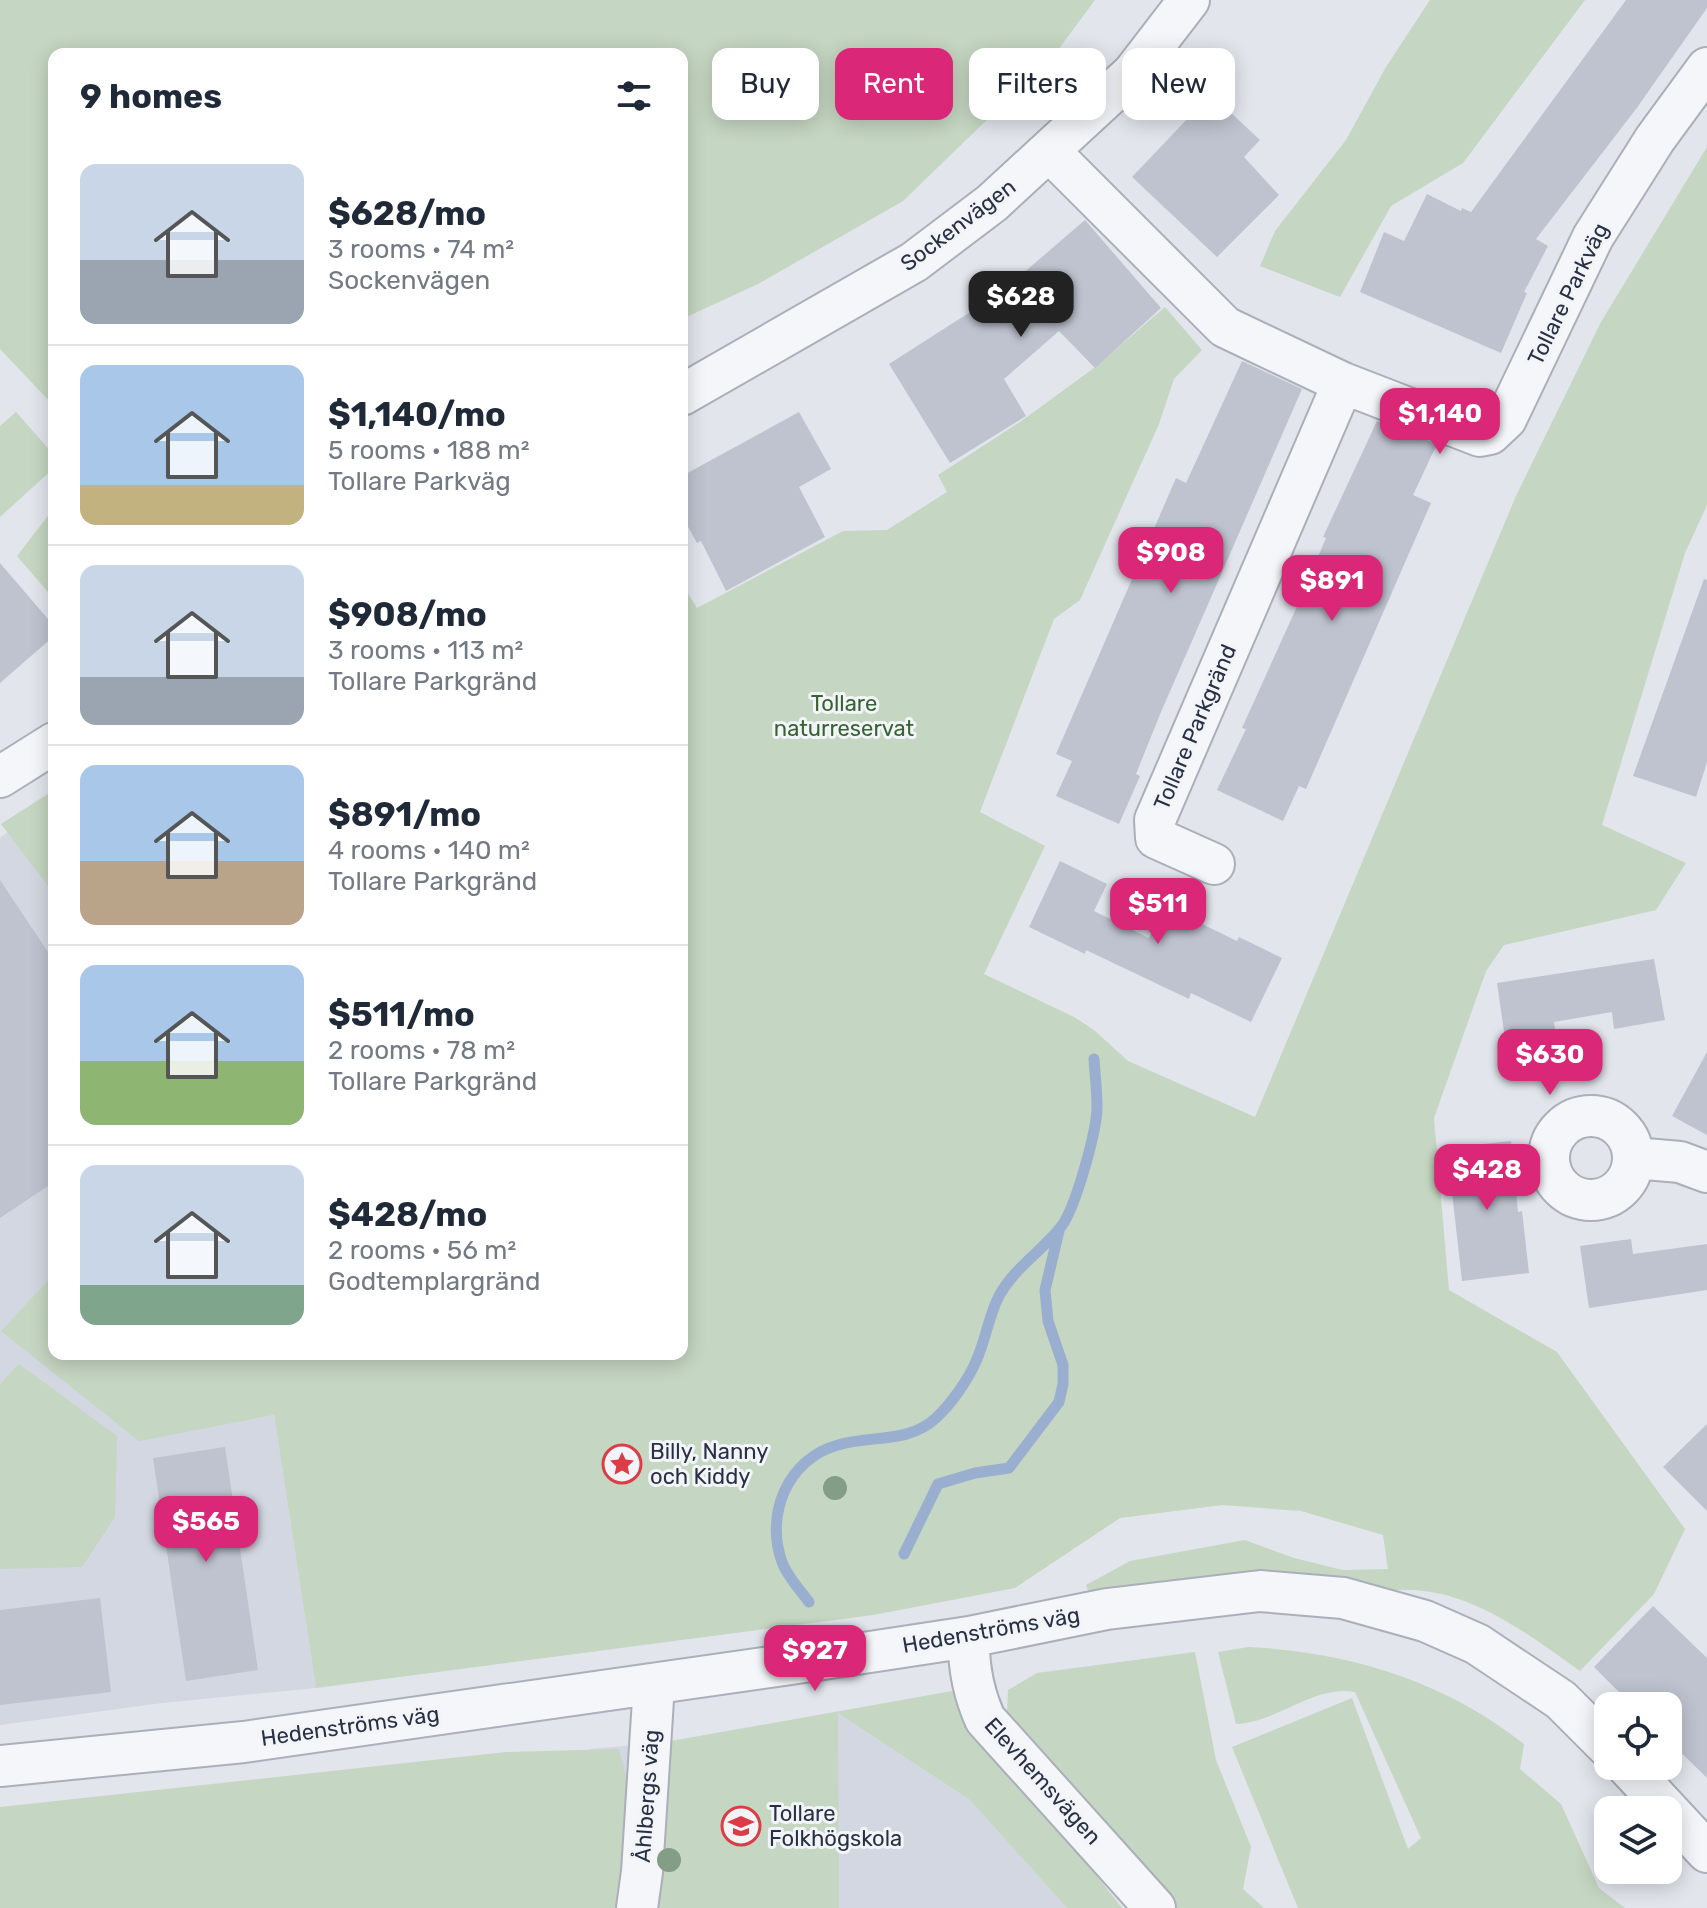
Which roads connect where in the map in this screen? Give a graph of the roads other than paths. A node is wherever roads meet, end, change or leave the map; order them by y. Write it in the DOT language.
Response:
graph roads {
  1 [pos="1189,0"];
  2 [pos="1707,68"];
  3 [pos="1050,152"];
  4 [pos="1343,383"];
  5 [pos="688,392"];
  6 [pos="48,747"];
  7 [pos="0,777"];
  8 [pos="1214,864"];
  9 [pos="1634,1158"];
  10 [pos="1707,1172"];
  11 [pos="969,1637"];
  12 [pos="654,1684"];
  13 [pos="1594,1733"];
  14 [pos="0,1766"];
  15 [pos="1640,1780"];
  16 [pos="1707,1852"];
  17 [pos="637,1908"];
  18 [pos="1155,1908"];
  1 -- 3 [label="street, Sockenvägen"];
  2 -- 4 [label="street, Tollare Parkväg"];
  3 -- 4 [label="street, Tollare Parkväg"];
  3 -- 5 [label="street, Sockenvägen"];
  4 -- 8 [label="street, Tollare Parkgränd"];
  6 -- 7 [label="street"];
  9 -- 10 [label="street"];
  11 -- 12 [label="street, Hedenströms väg"];
  11 -- 13 [label="street, Hedenströms väg"];
  11 -- 18 [label="street, Elevhemsvägen"];
  12 -- 14 [label="street, Hedenströms väg"];
  12 -- 17 [label="street, Åhlbergs väg"];
  15 -- 16 [label="street"];
}
